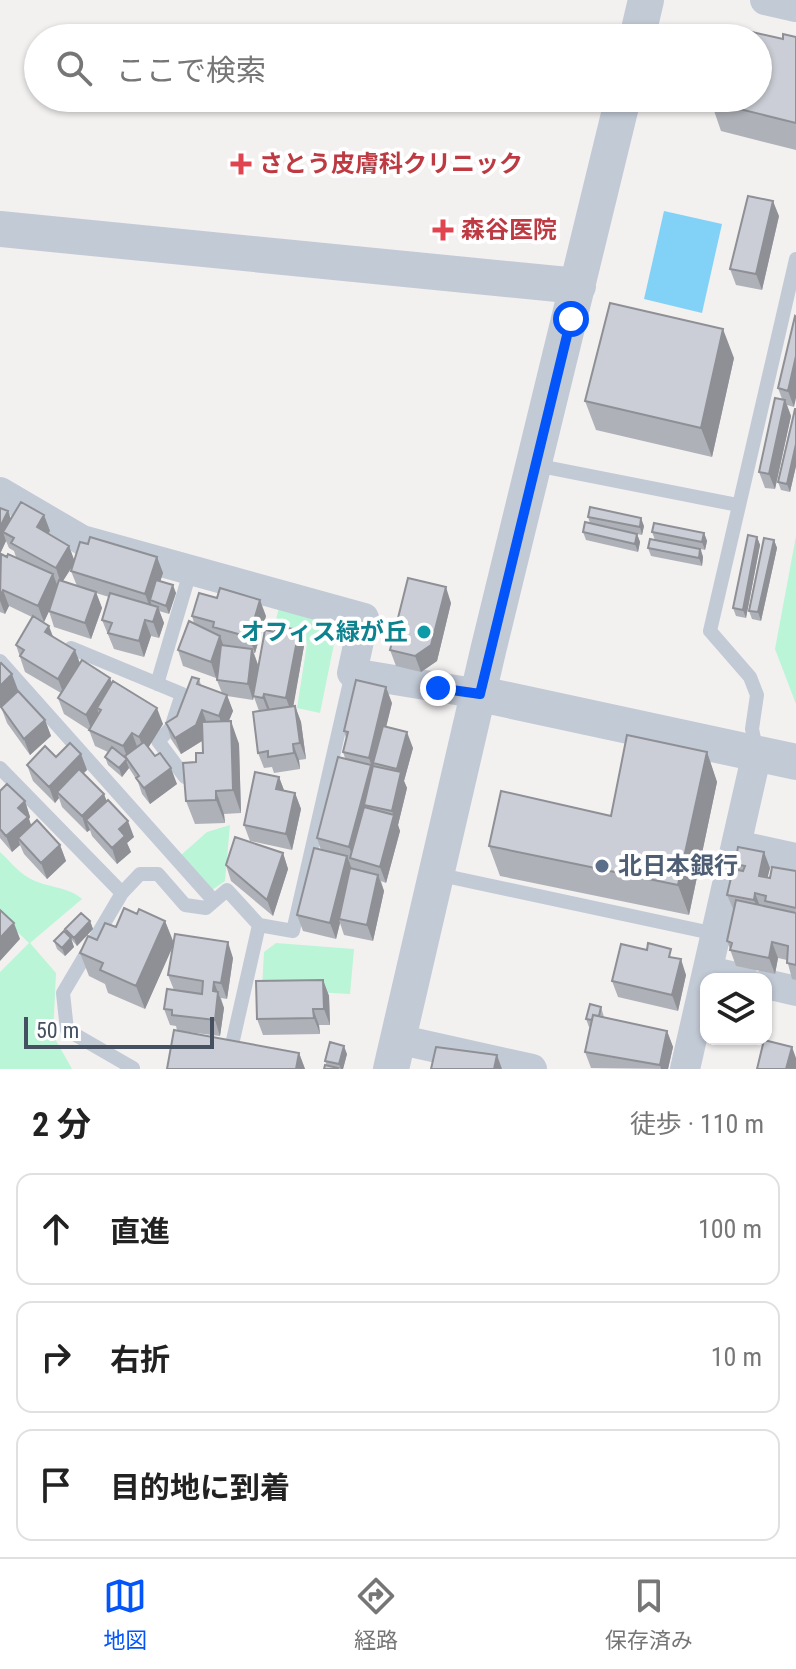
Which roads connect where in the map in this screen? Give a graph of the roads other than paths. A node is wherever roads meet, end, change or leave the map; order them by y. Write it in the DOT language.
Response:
graph roads {
  1 [pos="646,0"];
  2 [pos="765,0"];
  3 [pos="796,7"];
  4 [pos="640,24"];
  5 [pos="620,112"];
  6 [pos="0,229"];
  7 [pos="796,259"];
  8 [pos="578,286"];
  9 [pos="533,465"];
  10 [pos="0,492"];
  11 [pos="738,505"];
  12 [pos="190,572"];
  13 [pos="71,648"];
  14 [pos="0,661"];
  15 [pos="352,673"];
  16 [pos="157,684"];
  17 [pos="480,694"];
  18 [pos="757,753"];
  19 [pos="796,762"];
  20 [pos="0,768"];
  21 [pos="185,777"];
  22 [pos="736,845"];
  23 [pos="796,858"];
  24 [pos="436,874"];
  25 [pos="122,893"];
  26 [pos="214,901"];
  27 [pos="259,925"];
  28 [pos="716,934"];
  29 [pos="708,971"];
  30 [pos="717,973"];
  31 [pos="772,985"];
  32 [pos="796,991"];
  33 [pos="231,1049"];
  34 [pos="394,1054"];
  35 [pos="133,1068"];
  36 [pos="532,1069"];
  37 [pos="685,1069"];
  1 -- 4 [label="street"];
  2 -- 3 [label="street"];
  5 -- 8 [label="street"];
  6 -- 8 [label="street"];
  7 -- 11 [label="lane"];
  8 -- 9 [label="street"];
  9 -- 11 [label="lane"];
  9 -- 17 [label="street"];
  10 -- 12 [label="street"];
  11 -- 18 [label="lane"];
  12 -- 15 [label="street"];
  12 -- 16 [label="lane"];
  13 -- 16 [label="lane"];
  14 -- 26 [label="lane"];
  15 -- 17 [label="street"];
  15 -- 27 [label="lane"];
  16 -- 21 [label="lane"];
  17 -- 18 [label="street"];
  17 -- 24 [label="street"];
  18 -- 19 [label="street"];
  18 -- 22 [label="street"];
  20 -- 25 [label="lane"];
  22 -- 23 [label="street"];
  22 -- 28 [label="street"];
  24 -- 28 [label="lane"];
  24 -- 34 [label="street"];
  25 -- 26 [label="lane"];
  25 -- 35 [label="lane"];
  26 -- 27 [label="lane"];
  27 -- 33 [label="lane"];
  28 -- 29 [label="street"];
  29 -- 30 [label="street"];
  29 -- 37 [label="street"];
  31 -- 32 [label="street"];
  34 -- 36 [label="street"];
}
